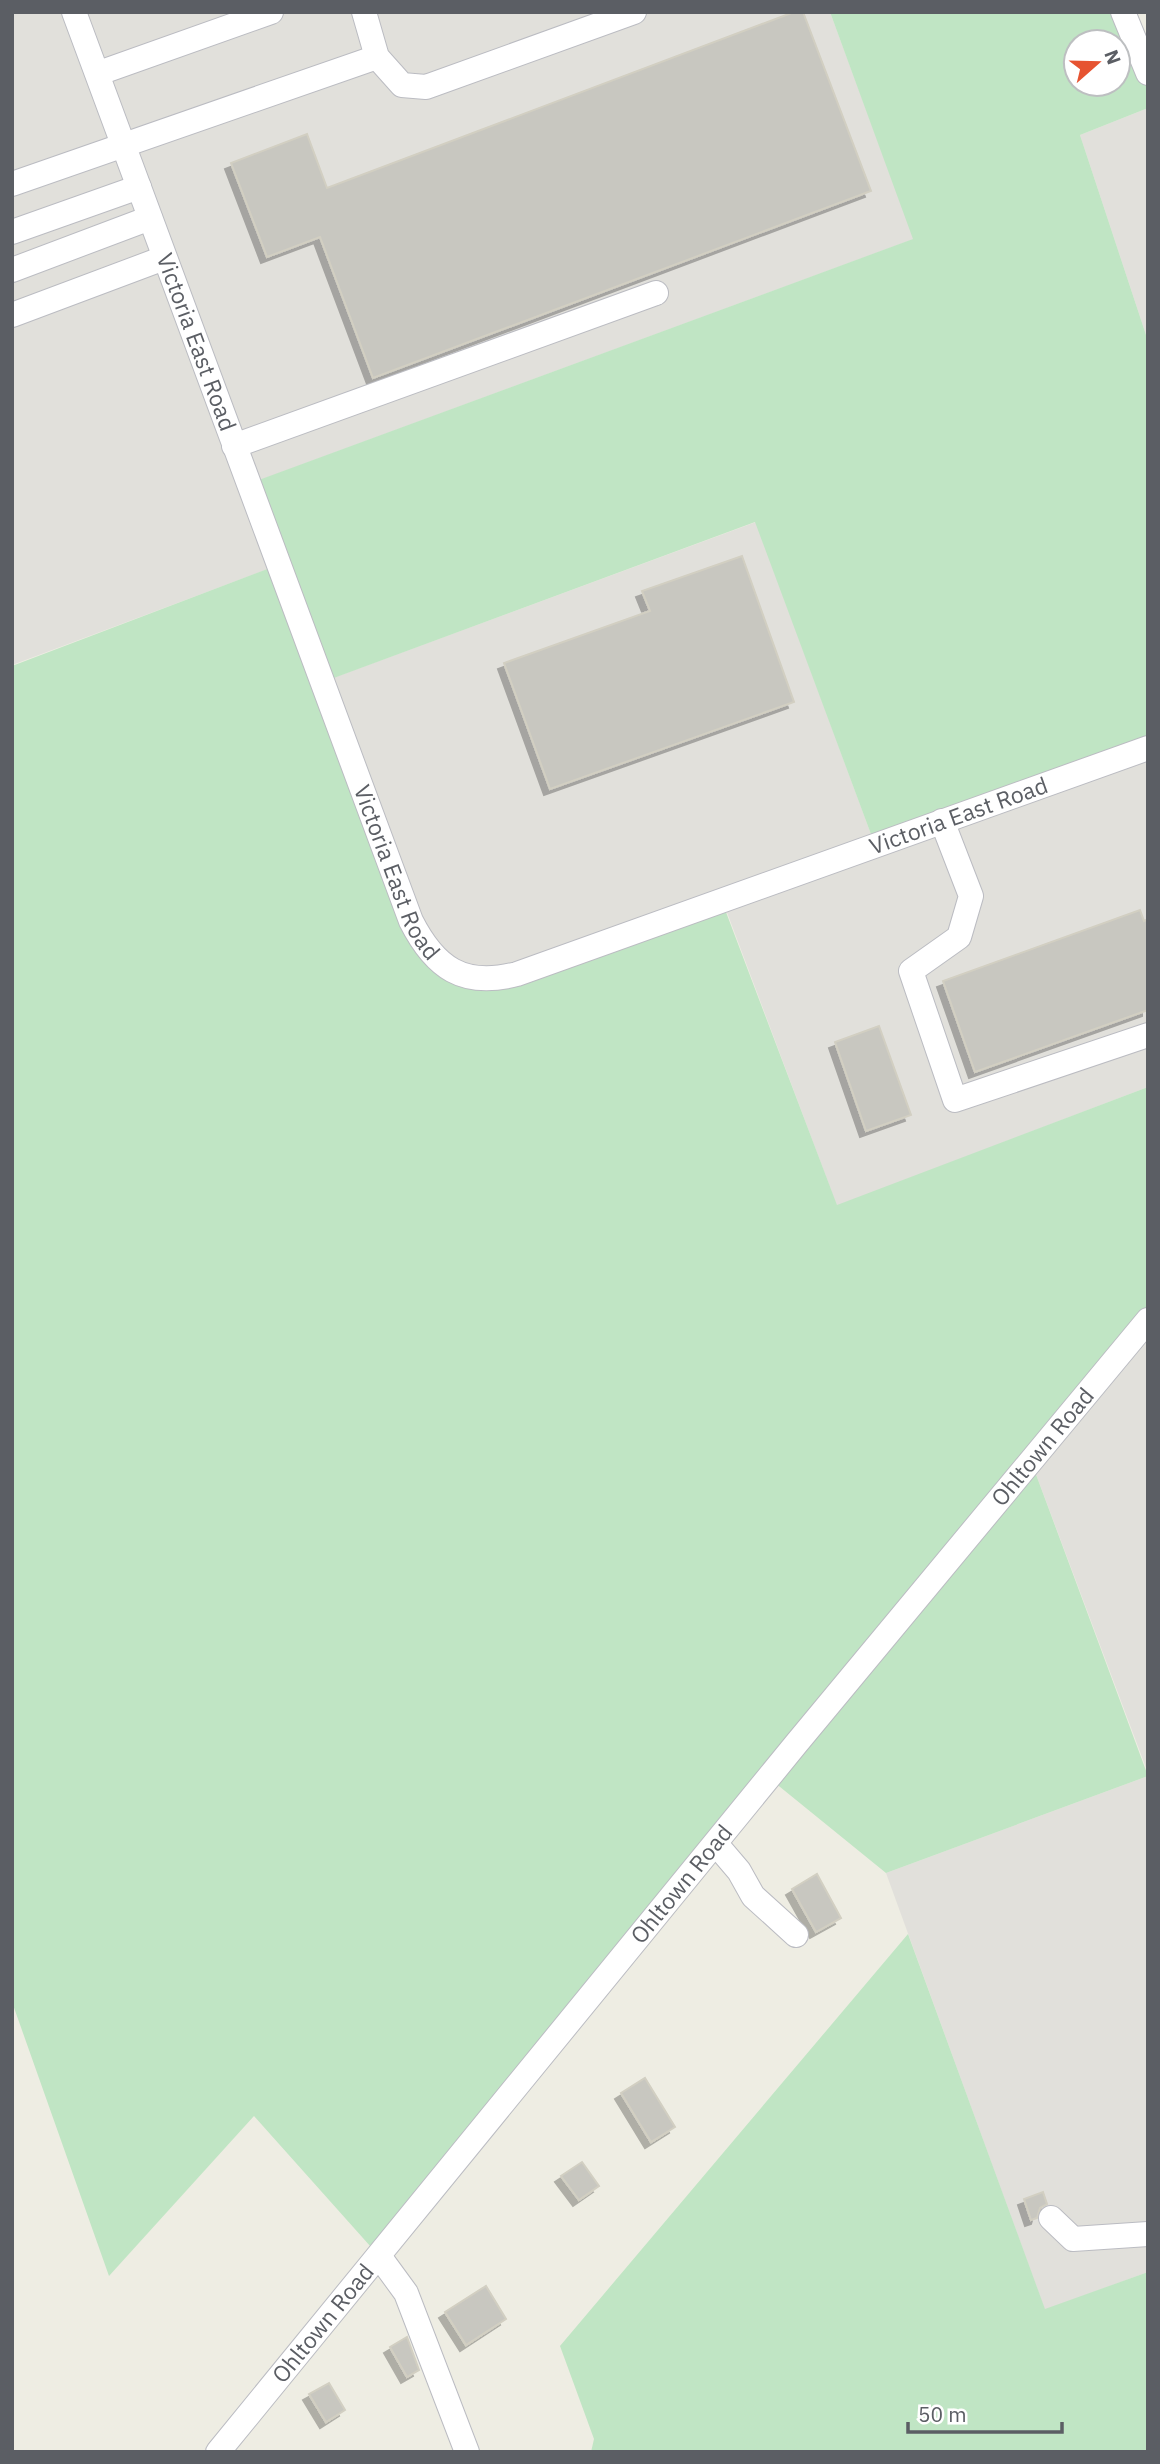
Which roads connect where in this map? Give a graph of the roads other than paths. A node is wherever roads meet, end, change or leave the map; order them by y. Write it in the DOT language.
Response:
graph roads {
  1 [pos="74,12"];
  2 [pos="271,12"];
  3 [pos="364,12"];
  4 [pos="634,12"];
  5 [pos="1124,12"];
  6 [pos="567,24"];
  7 [pos="377,57"];
  8 [pos="1148,73"];
  9 [pos="99,74"];
  10 [pos="123,144"];
  11 [pos="12,184"];
  12 [pos="139,187"];
  13 [pos="150,218"];
  14 [pos="12,232"];
  15 [pos="164,258"];
  16 [pos="12,271"];
  17 [pos="656,293"];
  18 [pos="12,315"];
  19 [pos="234,446"];
  20 [pos="1148,748"];
  21 [pos="942,821"];
  22 [pos="1148,1035"];
  23 [pos="1148,1320"];
  24 [pos="716,1844"];
  25 [pos="796,1935"];
  26 [pos="1051,2218"];
  27 [pos="1148,2234"];
  28 [pos="379,2256"];
  29 [pos="218,2452"];
  30 [pos="467,2452"];
  1 -- 9 [label="street, Victoria East Road"];
  2 -- 9 [label="street"];
  3 -- 7 [label="street"];
  4 -- 6 [label="street"];
  5 -- 8 [label="street"];
  6 -- 7 [label="street"];
  7 -- 10 [label="street"];
  9 -- 10 [label="street, Victoria East Road"];
  10 -- 11 [label="street"];
  10 -- 12 [label="street, Victoria East Road"];
  12 -- 13 [label="street, Victoria East Road"];
  12 -- 14 [label="street"];
  13 -- 15 [label="street, Victoria East Road"];
  13 -- 16 [label="street"];
  15 -- 18 [label="street"];
  15 -- 19 [label="street, Victoria East Road"];
  17 -- 19 [label="street"];
  19 -- 21 [label="street, Victoria East Road"];
  20 -- 21 [label="street, Victoria East Road"];
  21 -- 22 [label="street"];
  23 -- 24 [label="street, Ohltown Road"];
  24 -- 25 [label="street"];
  24 -- 28 [label="street, Ohltown Road"];
  26 -- 27 [label="street"];
  28 -- 29 [label="street, Ohltown Road"];
  28 -- 30 [label="street"];
}
